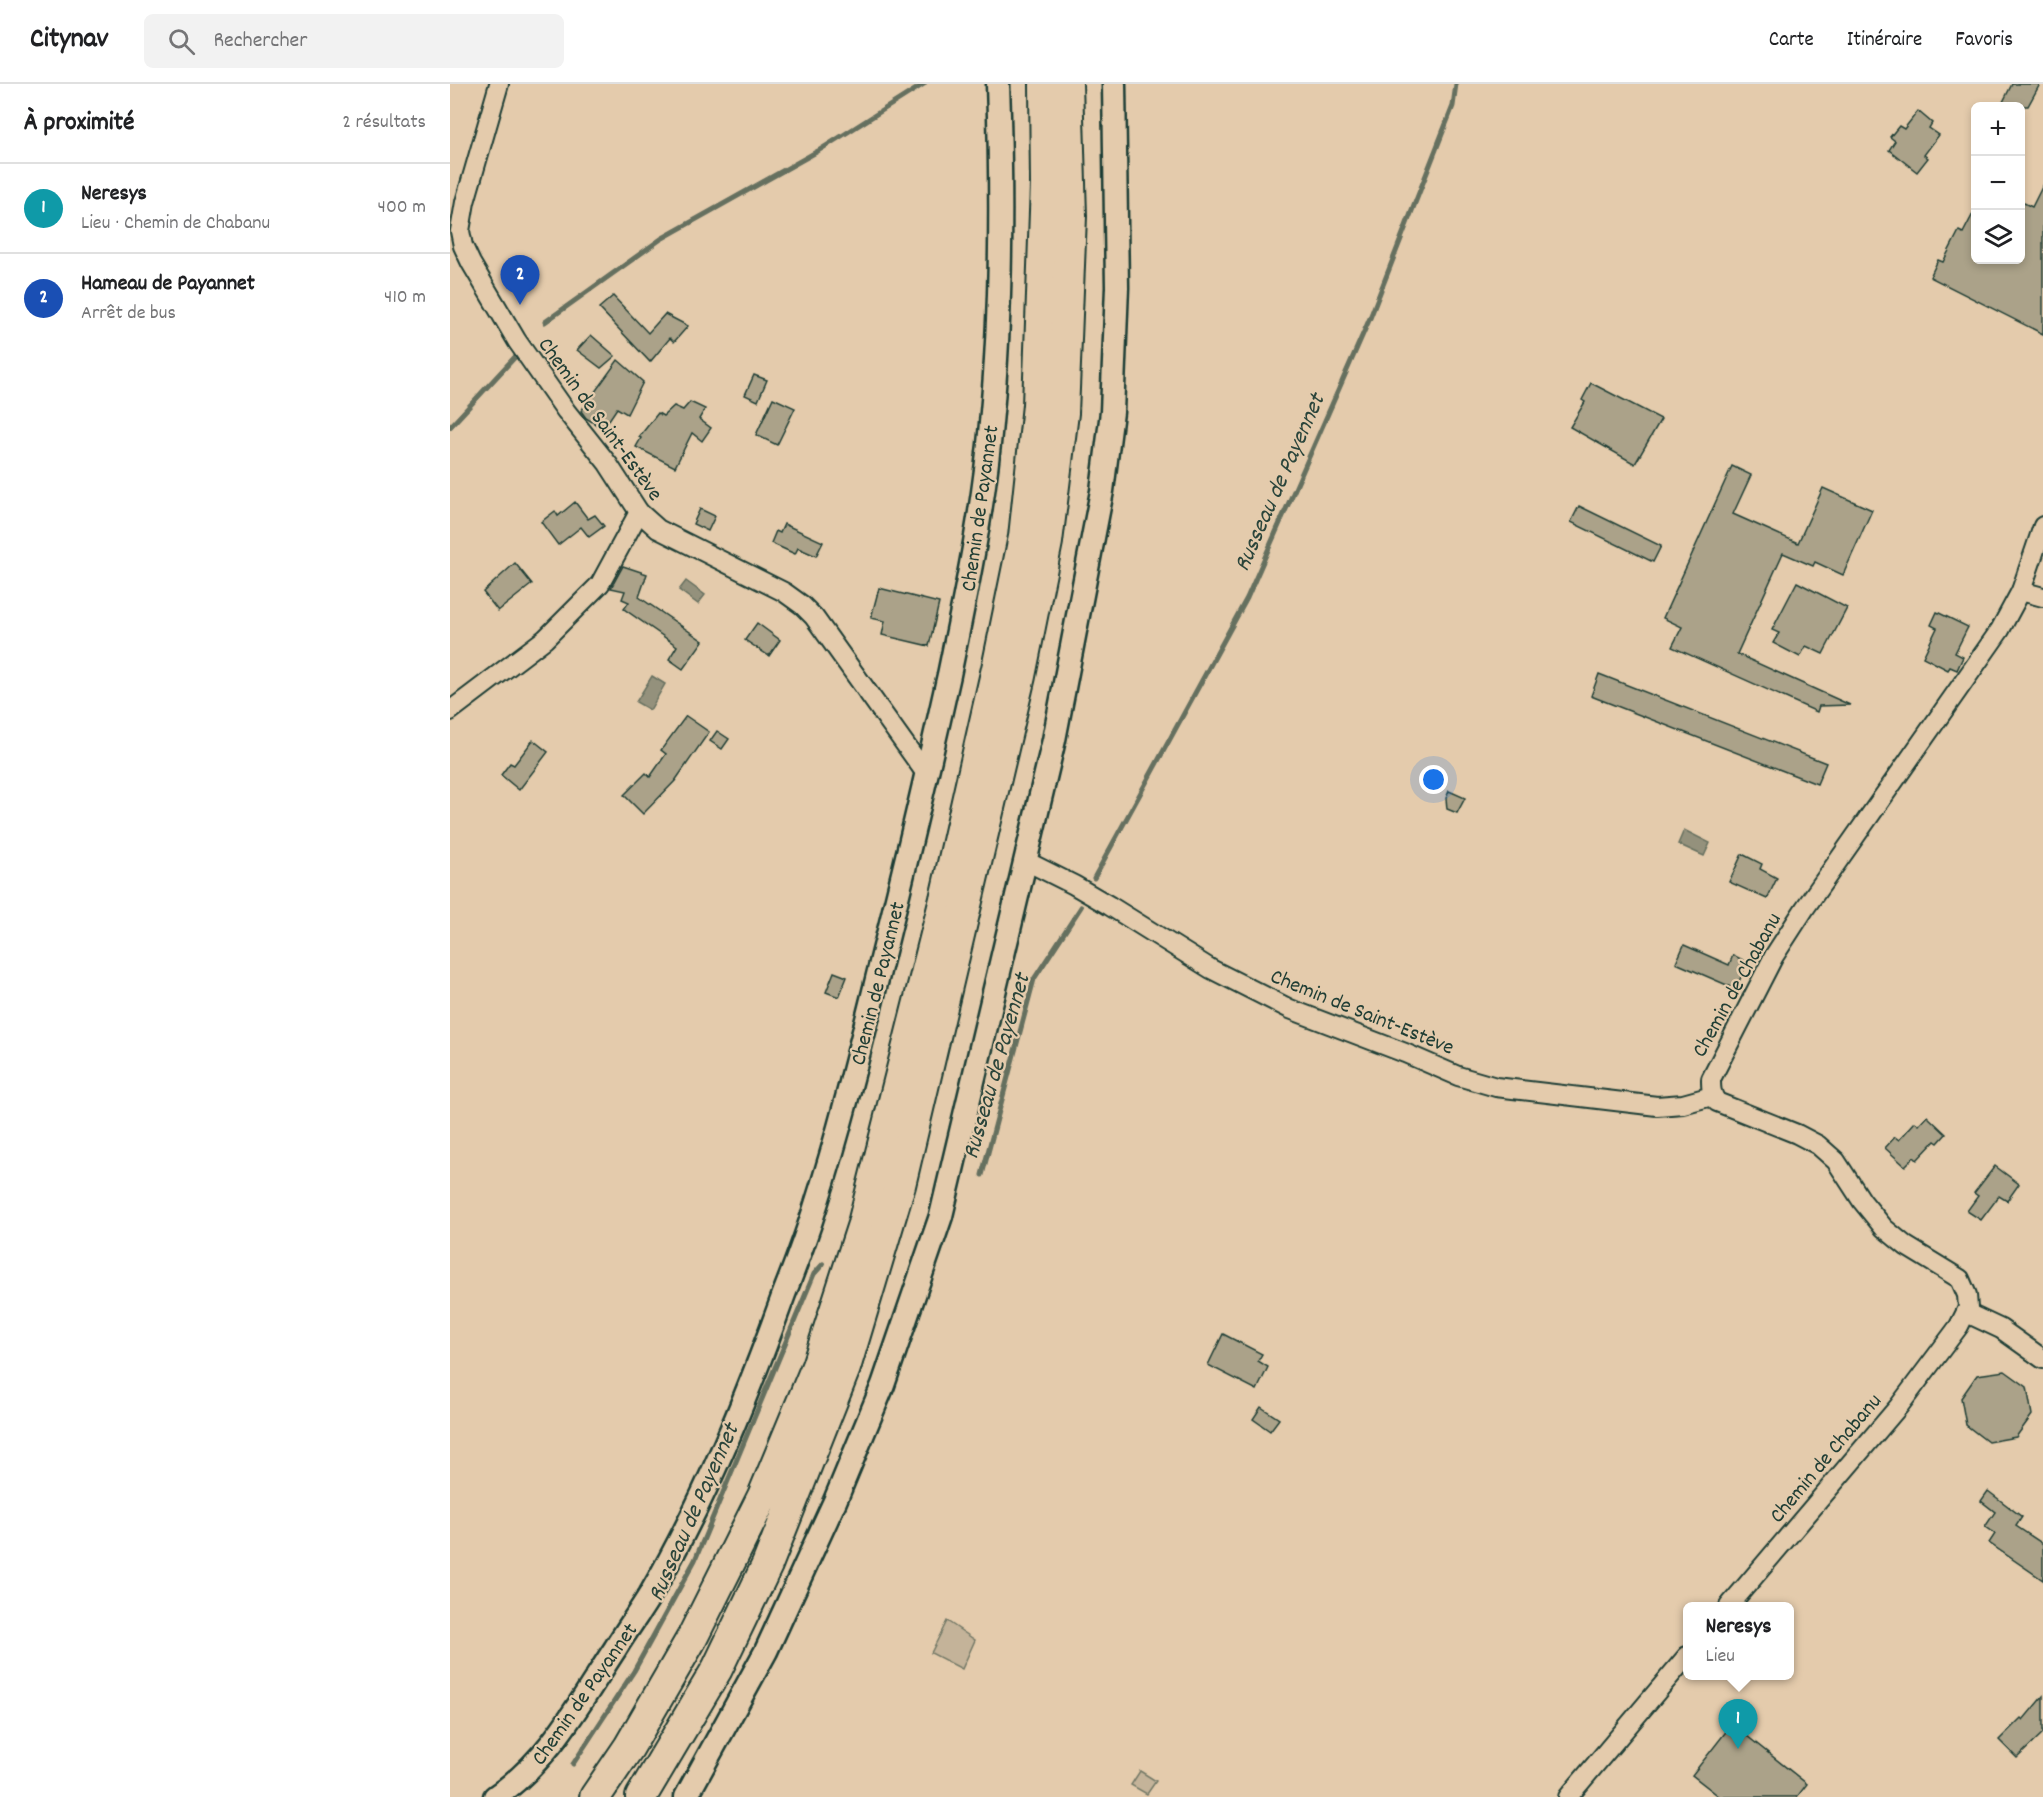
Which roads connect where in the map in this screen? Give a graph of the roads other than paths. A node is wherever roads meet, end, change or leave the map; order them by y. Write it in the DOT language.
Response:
graph roads {
  1 [pos="499,84"];
  2 [pos="998,84"];
  3 [pos="1045,84"];
  4 [pos="1067,84"];
  5 [pos="1114,84"];
  6 [pos="639,512"];
  7 [pos="2043,526"];
  8 [pos="2021,591"];
  9 [pos="2043,597"];
  10 [pos="450,711"];
  11 [pos="927,775"];
  12 [pos="1026,861"];
  13 [pos="1713,1096"];
  14 [pos="1967,1312"];
  15 [pos="2043,1359"];
  16 [pos="827,1417"];
  17 [pos="1732,1602"];
  18 [pos="1683,1661"];
  19 [pos="629,1747"];
  20 [pos="495,1797"];
  21 [pos="590,1797"];
  22 [pos="595,1797"];
  23 [pos="625,1797"];
  24 [pos="641,1797"];
  25 [pos="686,1797"];
  26 [pos="1568,1797"];
  1 -- 6 [label="street, Chemin de Saint-Estève"];
  2 -- 11 [label="street, Chemin de Payannet"];
  3 -- 19 [label="highway"];
  4 -- 16 [label="highway"];
  5 -- 12 [label="street"];
  6 -- 10 [label="street"];
  6 -- 11 [label="street, Chemin de Saint-Estève"];
  7 -- 8 [label="street, Chemin de Chabanu"];
  8 -- 9 [label="street"];
  8 -- 13 [label="street, Chemin de Chabanu"];
  11 -- 20 [label="street, Chemin de Payannet"];
  12 -- 13 [label="street, Chemin de Saint-Estève"];
  12 -- 25 [label="street"];
  13 -- 14 [label="street"];
  14 -- 15 [label="street"];
  14 -- 17 [label="street, Chemin de Chabanu"];
  16 -- 23 [label="highway"];
  16 -- 24 [label="highway"];
  18 -- 26 [label="street"];
  19 -- 21 [label="highway"];
  19 -- 22 [label="highway"];
}
